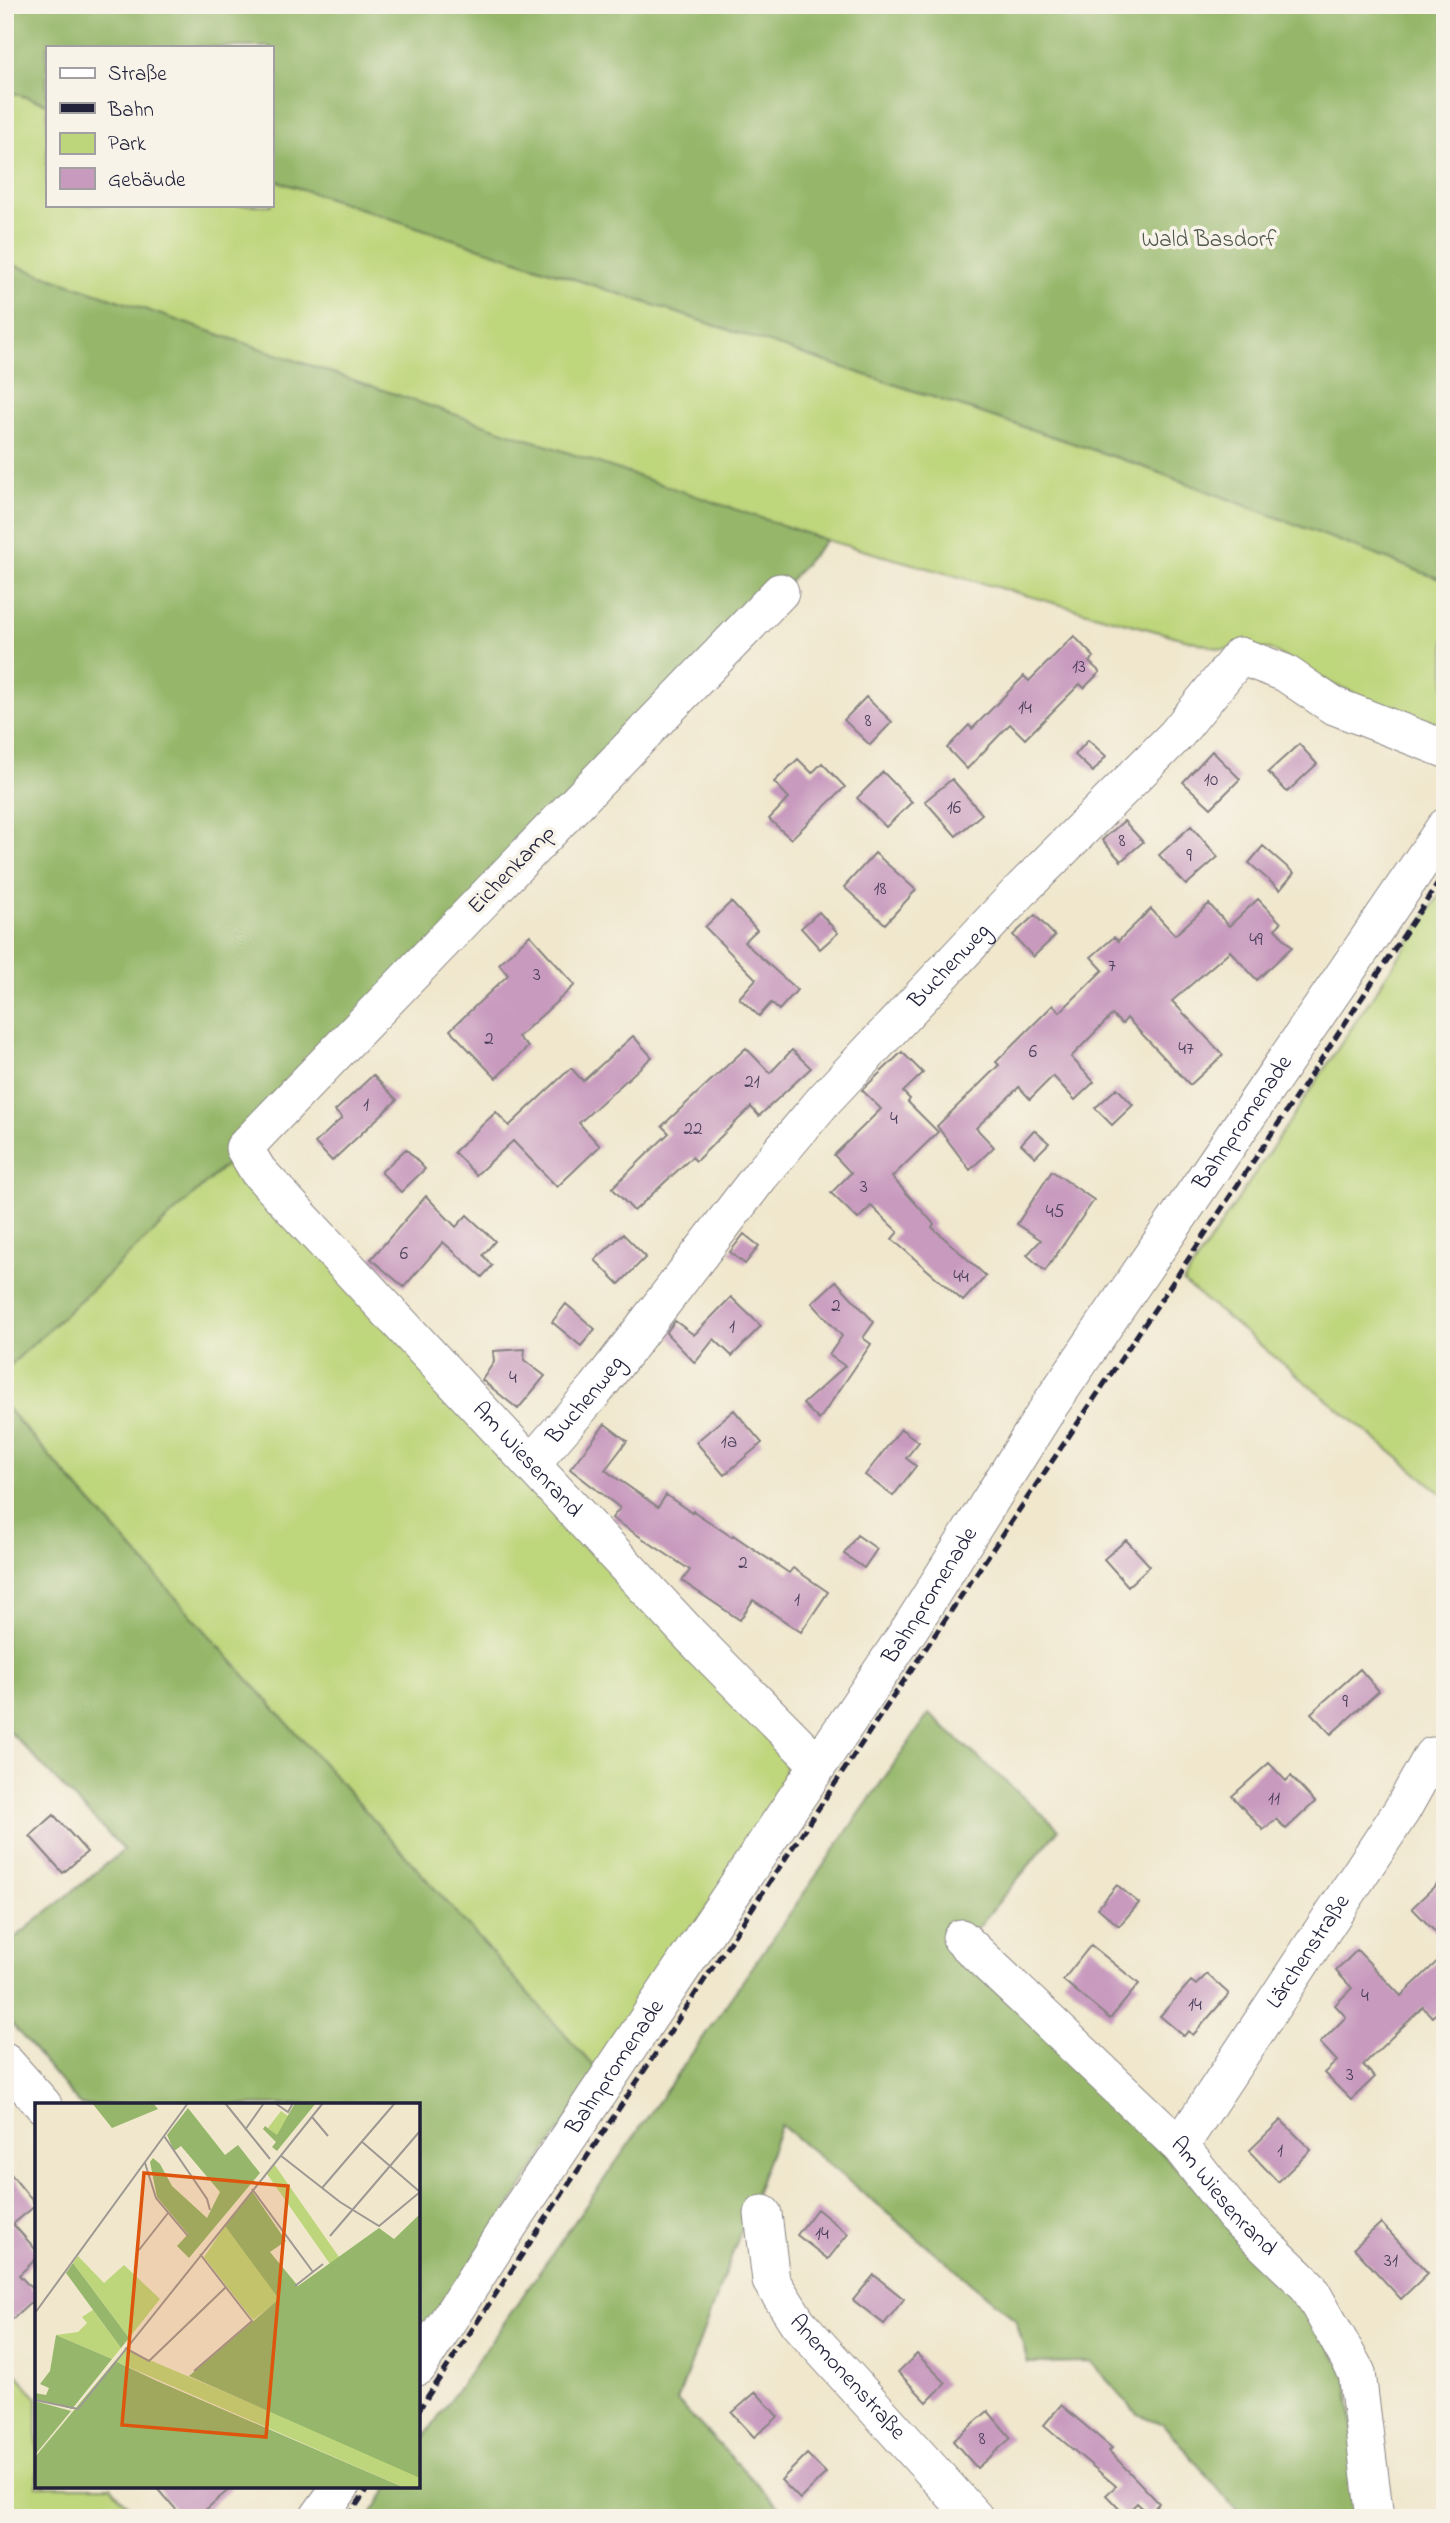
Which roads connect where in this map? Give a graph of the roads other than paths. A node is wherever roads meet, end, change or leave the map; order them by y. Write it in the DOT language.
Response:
graph roads {
  1 [pos="780,592"];
  2 [pos="1445,749"];
  3 [pos="1445,827"];
  4 [pos="244,1148"];
  5 [pos="531,1464"];
  6 [pos="1432,1756"];
  7 [pos="818,1764"];
  8 [pos="961,1938"];
  9 [pos="5,2062"];
  10 [pos="41,2103"];
  11 [pos="1180,2146"];
  12 [pos="763,2214"];
  13 [pos="420,2365"];
  14 [pos="340,2488"];
  15 [pos="318,2518"];
  16 [pos="975,2518"];
  17 [pos="1375,2518"];
  1 -- 4 [label="street, Eichenkamp"];
  2 -- 5 [label="street, Buchenweg"];
  3 -- 7 [label="street, Bahnpromenade"];
  4 -- 5 [label="street, Am Wiesenrand"];
  5 -- 7 [label="street, Am Wiesenrand"];
  6 -- 11 [label="street, Lärchenstraße"];
  7 -- 13 [label="street, Bahnpromenade"];
  8 -- 11 [label="street, Am Wiesenrand"];
  9 -- 10 [label="street"];
  11 -- 17 [label="street, Am Wiesenrand"];
  12 -- 16 [label="street, Anemonenstraße"];
  14 -- 15 [label="street"];
}
